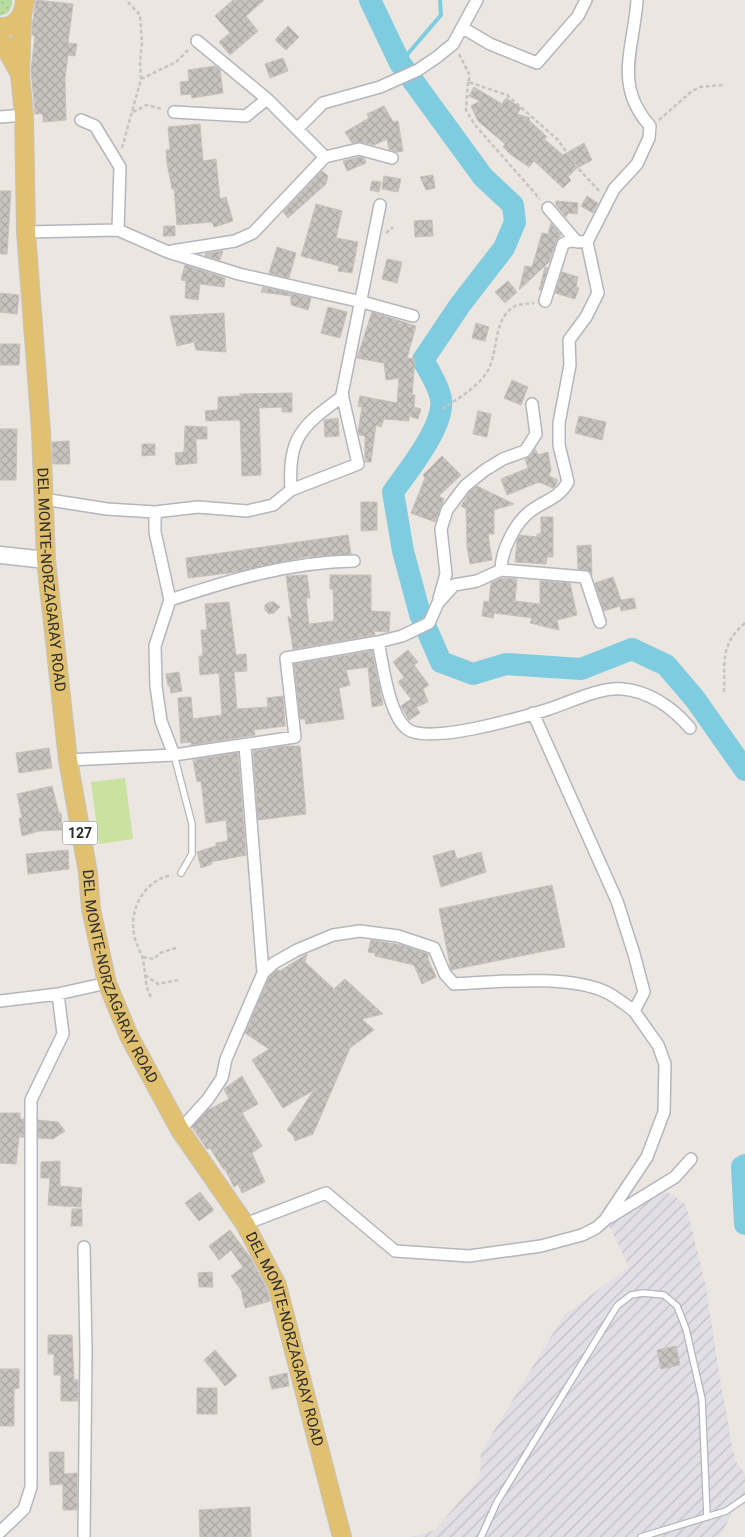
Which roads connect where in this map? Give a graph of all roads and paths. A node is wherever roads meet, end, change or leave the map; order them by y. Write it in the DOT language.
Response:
graph roads {
  1 [pos="126,0"];
  2 [pos="477,0"];
  3 [pos="586,0"];
  4 [pos="637,0"];
  5 [pos="24,6"];
  6 [pos="0,27"];
  7 [pos="463,28"];
  8 [pos="0,38"];
  9 [pos="197,41"];
  10 [pos="453,44"];
  11 [pos="20,75"];
  12 [pos="141,79"];
  13 [pos="468,82"];
  14 [pos="723,85"];
  15 [pos="267,99"];
  16 [pos="174,112"];
  17 [pos="131,113"];
  18 [pos="24,115"];
  19 [pos="0,117"];
  20 [pos="81,120"];
  21 [pos="650,126"];
  22 [pos="298,128"];
  23 [pos="325,157"];
  24 [pos="392,158"];
  25 [pos="120,167"];
  26 [pos="609,200"];
  27 [pos="380,205"];
  28 [pos="548,208"];
  29 [pos="118,230"];
  30 [pos="26,232"];
  31 [pos="582,242"];
  32 [pos="168,252"];
  33 [pos="545,301"];
  34 [pos="360,302"];
  35 [pos="413,316"];
  36 [pos="343,396"];
  37 [pos="532,404"];
  38 [pos="442,408"];
  39 [pos="291,490"];
  40 [pos="43,499"];
  41 [pos="155,512"];
  42 [pos="0,554"];
  43 [pos="46,560"];
  44 [pos="354,561"];
  45 [pos="500,570"];
  46 [pos="170,600"];
  47 [pos="438,604"];
  48 [pos="600,622"];
  49 [pos="745,623"];
  50 [pos="378,642"];
  51 [pos="724,692"];
  52 [pos="533,713"];
  53 [pos="690,728"];
  54 [pos="245,745"];
  55 [pos="174,755"];
  56 [pos="68,760"];
  57 [pos="181,873"];
  58 [pos="176,948"];
  59 [pos="143,957"];
  60 [pos="263,973"];
  61 [pos="145,975"];
  62 [pos="179,980"];
  63 [pos="107,983"];
  64 [pos="58,994"];
  65 [pos="151,998"];
  66 [pos="0,1001"];
  67 [pos="634,1011"];
  68 [pos="180,1130"];
  69 [pos="691,1159"];
  70 [pos="605,1220"];
  71 [pos="245,1224"];
  72 [pos="84,1247"];
  73 [pos="745,1498"];
  74 [pos="707,1517"];
  75 [pos="0,1532"];
  76 [pos="84,1537"];
  77 [pos="342,1537"];
  78 [pos="481,1537"];
  79 [pos="641,1537"];
  1 -- 12 [label="path"];
  2 -- 7 [label="street"];
  3 -- 7 [label="street"];
  4 -- 21 [label="street"];
  5 -- 6 [label="main road, 127"];
  5 -- 11 [label="main road, DEL MONTE-NORZAGARAY ROAD / 127"];
  7 -- 10 [label="street"];
  8 -- 11 [label="main road, DEL MONTE-NORZAGARAY ROAD / 127"];
  9 -- 12 [label="path"];
  9 -- 15 [label="street"];
  10 -- 13 [label="path"];
  10 -- 22 [label="street"];
  11 -- 18 [label="main road, DEL MONTE-NORZAGARAY ROAD / 127"];
  12 -- 17 [label="path"];
  13 -- 26 [label="path"];
  13 -- 28 [label="path"];
  14 -- 21 [label="path"];
  15 -- 16 [label="street"];
  15 -- 22 [label="street"];
  16 -- 17 [label="path"];
  17 -- 25 [label="path"];
  18 -- 19 [label="street"];
  18 -- 30 [label="main road, DEL MONTE-NORZAGARAY ROAD / 127"];
  20 -- 25 [label="street"];
  21 -- 26 [label="street"];
  22 -- 23 [label="street"];
  23 -- 24 [label="street"];
  23 -- 32 [label="street"];
  25 -- 29 [label="street"];
  26 -- 31 [label="street"];
  27 -- 34 [label="street"];
  28 -- 31 [label="street"];
  29 -- 30 [label="street"];
  29 -- 32 [label="street"];
  30 -- 40 [label="main road, DEL MONTE-NORZAGARAY ROAD / 127"];
  31 -- 33 [label="street"];
  31 -- 45 [label="street"];
  32 -- 34 [label="street"];
  33 -- 38 [label="path"];
  34 -- 35 [label="street"];
  34 -- 36 [label="street"];
  36 -- 39 [label="street"];
  36 -- 39 [label="street"];
  37 -- 47 [label="street"];
  39 -- 41 [label="street"];
  40 -- 41 [label="street"];
  40 -- 43 [label="main road, DEL MONTE-NORZAGARAY ROAD / 127"];
  41 -- 46 [label="street"];
  42 -- 43 [label="street"];
  43 -- 56 [label="main road, DEL MONTE-NORZAGARAY ROAD / 127"];
  44 -- 46 [label="street"];
  45 -- 47 [label="street"];
  45 -- 48 [label="street"];
  46 -- 55 [label="street"];
  47 -- 50 [label="street"];
  49 -- 51 [label="path"];
  50 -- 52 [label="street"];
  50 -- 54 [label="street"];
  52 -- 53 [label="street"];
  52 -- 67 [label="street"];
  54 -- 55 [label="street"];
  54 -- 60 [label="street"];
  55 -- 56 [label="street"];
  55 -- 57 [label="lane"];
  56 -- 63 [label="main road, DEL MONTE-NORZAGARAY ROAD / 127"];
  57 -- 59 [label="path"];
  58 -- 59 [label="path"];
  59 -- 61 [label="path"];
  60 -- 67 [label="street"];
  60 -- 68 [label="street"];
  61 -- 62 [label="path"];
  61 -- 65 [label="path"];
  63 -- 64 [label="street"];
  63 -- 68 [label="main road, DEL MONTE-NORZAGARAY ROAD / 127"];
  64 -- 66 [label="street"];
  64 -- 75 [label="street"];
  67 -- 70 [label="street"];
  68 -- 71 [label="main road, DEL MONTE-NORZAGARAY ROAD / 127"];
  69 -- 70 [label="street"];
  70 -- 71 [label="street"];
  71 -- 77 [label="main road, DEL MONTE-NORZAGARAY ROAD / 127"];
  72 -- 76 [label="street"];
  73 -- 74 [label="lane"];
  74 -- 78 [label="lane"];
  74 -- 79 [label="lane"];
}
